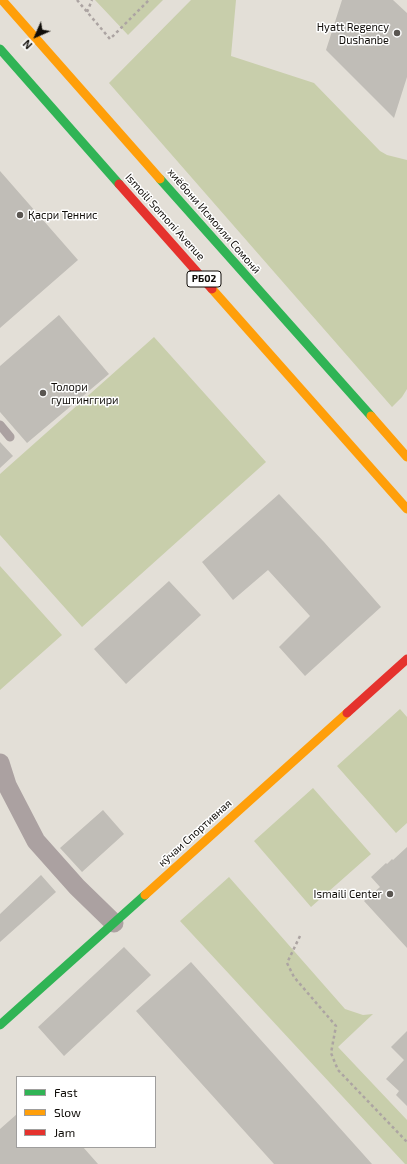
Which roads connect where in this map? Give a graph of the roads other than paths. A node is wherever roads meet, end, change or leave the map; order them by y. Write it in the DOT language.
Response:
graph roads {
  1 [pos="2,0"];
  2 [pos="0,49"];
  3 [pos="0,425"];
  4 [pos="10,437"];
  5 [pos="407,457"];
  6 [pos="407,509"];
  7 [pos="407,660"];
  8 [pos="0,763"];
  9 [pos="114,922"];
  10 [pos="0,1025"];
  1 -- 5 [label="main road, хиёбони Исмоили Сомонӣ / РБ02"];
  2 -- 6 [label="main road, Ismoili Somoni Avenue / РБ02"];
  3 -- 4 [label="lane"];
  7 -- 9 [label="main road, кӯчаи Спортивная"];
  8 -- 9 [label="street"];
  9 -- 10 [label="main road, кӯчаи Спортивная"];
}
